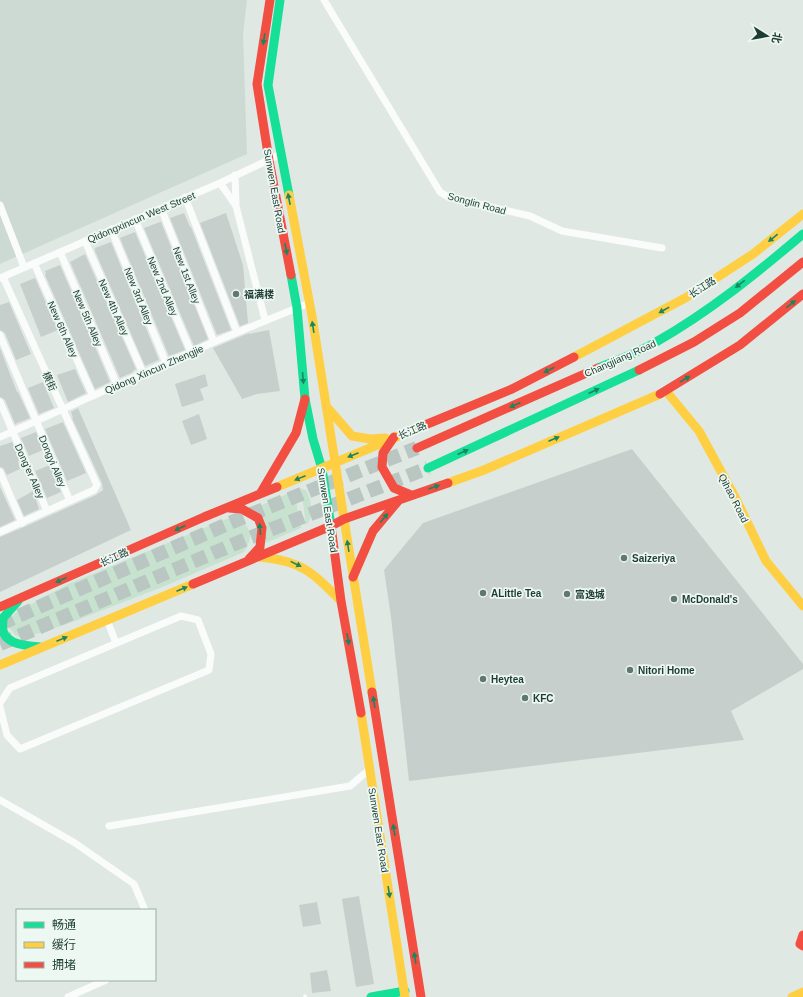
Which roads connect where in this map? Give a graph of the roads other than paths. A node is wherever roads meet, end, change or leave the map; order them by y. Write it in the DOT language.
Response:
graph roads {
  1 [pos="270,0"];
  2 [pos="280,0"];
  3 [pos="324,0"];
  4 [pos="281,154"];
  5 [pos="269,160"];
  6 [pos="235,175"];
  7 [pos="220,183"];
  8 [pos="185,197"];
  9 [pos="0,205"];
  10 [pos="236,206"];
  11 [pos="161,208"];
  12 [pos="803,214"];
  13 [pos="135,219"];
  14 [pos="112,229"];
  15 [pos="803,234"];
  16 [pos="85,241"];
  17 [pos="662,248"];
  18 [pos="60,252"];
  19 [pos="803,262"];
  20 [pos="34,263"];
  21 [pos="24,268"];
  22 [pos="2,277"];
  23 [pos="803,294"];
  24 [pos="309,303"];
  25 [pos="297,308"];
  26 [pos="265,320"];
  27 [pos="237,332"];
  28 [pos="0,335"];
  29 [pos="214,342"];
  30 [pos="191,352"];
  31 [pos="166,363"];
  32 [pos="143,374"];
  33 [pos="117,385"];
  34 [pos="666,391"];
  35 [pos="92,396"];
  36 [pos="305,399"];
  37 [pos="0,402"];
  38 [pos="326,406"];
  39 [pos="63,409"];
  40 [pos="36,421"];
  41 [pos="12,431"];
  42 [pos="0,437"];
  43 [pos="394,437"];
  44 [pos="417,448"];
  45 [pos="335,462"];
  46 [pos="428,468"];
  47 [pos="322,469"];
  48 [pos="0,472"];
  49 [pos="260,494"];
  50 [pos="411,495"];
  51 [pos="399,499"];
  52 [pos="70,501"];
  53 [pos="225,508"];
  54 [pos="47,511"];
  55 [pos="344,519"];
  56 [pos="22,523"];
  57 [pos="331,526"];
  58 [pos="0,532"];
  59 [pos="258,557"];
  60 [pos="246,562"];
  61 [pos="354,577"];
  62 [pos="22,597"];
  63 [pos="341,601"];
  64 [pos="803,606"];
  65 [pos="0,607"];
  66 [pos="107,620"];
  67 [pos="116,643"];
  68 [pos="42,647"];
  69 [pos="0,665"];
  70 [pos="0,703"];
  71 [pos="0,707"];
  72 [pos="4,736"];
  73 [pos="370,769"];
  74 [pos="0,800"];
  75 [pos="109,826"];
  76 [pos="145,909"];
  77 [pos="104,981"];
  78 [pos="803,992"];
  79 [pos="405,994"];
  80 [pos="68,997"];
  81 [pos="371,997"];
  82 [pos="421,997"];
  83 [pos="792,997"];
  1 -- 5 [label="main road, Sunwen East Road, one-way"];
  2 -- 4 [label="main road, Sunwen East Road"];
  3 -- 17 [label="street, Songlin Road"];
  4 -- 5 [label="street, Qidongxincun West Street"];
  24 -- 4 [label="main road, Sunwen East Road, one-way"];
  5 -- 6 [label="street, Qidongxincun West Street"];
  5 -- 25 [label="main road, Sunwen East Road, one-way"];
  6 -- 7 [label="street, Qidongxincun West Street"];
  6 -- 10 [label="street"];
  7 -- 8 [label="street, Qidongxincun West Street"];
  7 -- 10 [label="street"];
  8 -- 11 [label="street, Qidongxincun West Street"];
  8 -- 27 [label="street"];
  9 -- 21 [label="street"];
  10 -- 26 [label="street"];
  11 -- 13 [label="street, Qidongxincun West Street"];
  11 -- 29 [label="street, New 1st Alley"];
  12 -- 43 [label="main road, 长江路, one-way"];
  13 -- 14 [label="street, Qidongxincun West Street"];
  13 -- 30 [label="street, New 2nd Alley"];
  14 -- 16 [label="street, Qidongxincun West Street"];
  14 -- 31 [label="street, New 3rd Alley"];
  15 -- 44 [label="main road, Changjiang Road, one-way"];
  16 -- 18 [label="street, Qidongxincun West Street"];
  16 -- 32 [label="street, New 4th Alley"];
  18 -- 20 [label="street, Qidongxincun West Street"];
  18 -- 33 [label="street, New 5th Alley"];
  46 -- 19 [label="main road, Changjiang Road, one-way"];
  20 -- 21 [label="street, Qidongxincun West Street"];
  20 -- 35 [label="street, New 6th Alley"];
  21 -- 22 [label="street, Qidongxincun West Street"];
  22 -- 39 [label="street, 横街"];
  34 -- 23 [label="main road, one-way"];
  24 -- 25 [label="street, Qidong Xincun Zhengjie"];
  38 -- 24 [label="main road, Sunwen East Road, one-way"];
  25 -- 26 [label="street, Qidong Xincun Zhengjie"];
  25 -- 36 [label="main road, Sunwen East Road, one-way"];
  26 -- 27 [label="street, Qidong Xincun Zhengjie"];
  27 -- 29 [label="street, Qidong Xincun Zhengjie"];
  28 -- 40 [label="street, Dongyi Alley"];
  29 -- 30 [label="street, Qidong Xincun Zhengjie"];
  30 -- 31 [label="street, Qidong Xincun Zhengjie"];
  31 -- 32 [label="street, Qidong Xincun Zhengjie"];
  32 -- 33 [label="street, Qidong Xincun Zhengjie"];
  33 -- 35 [label="street, Qidong Xincun Zhengjie"];
  50 -- 34 [label="main road, one-way"];
  34 -- 64 [label="main road, Qihao Road"];
  35 -- 39 [label="street, Qidong Xincun Zhengjie"];
  36 -- 47 [label="main road, Sunwen East Road"];
  36 -- 49 [label="main road"];
  37 -- 41 [label="street, Dong'er Alley"];
  38 -- 43 [label="main road"];
  38 -- 45 [label="main road, Sunwen East Road"];
  39 -- 40 [label="street, Qidong Xincun Zhengjie"];
  39 -- 52 [label="street, 横街"];
  40 -- 41 [label="street, Qidong Xincun Zhengjie"];
  40 -- 52 [label="street, Dongyi Alley"];
  41 -- 42 [label="street, Qidong Xincun Zhengjie"];
  41 -- 54 [label="street, Dong'er Alley"];
  43 -- 45 [label="main road, 长江路, one-way"];
  43 -- 50 [label="main road"];
  45 -- 47 [label="main road, 长江路"];
  45 -- 55 [label="main road, Sunwen East Road"];
  47 -- 49 [label="main road, 长江路, one-way"];
  47 -- 57 [label="main road, Sunwen East Road"];
  48 -- 56 [label="street"];
  49 -- 53 [label="main road, 长江路"];
  50 -- 51 [label="main road"];
  51 -- 55 [label="main road"];
  61 -- 51 [label="main road, one-way"];
  52 -- 54 [label="street"];
  60 -- 53 [label="main road, one-way"];
  53 -- 62 [label="main road, 长江路, one-way"];
  54 -- 56 [label="street"];
  55 -- 57 [label="main road"];
  61 -- 55 [label="main road, Sunwen East Road, one-way"];
  56 -- 58 [label="street"];
  57 -- 59 [label="main road"];
  57 -- 63 [label="main road, Sunwen East Road"];
  59 -- 60 [label="main road"];
  59 -- 63 [label="main road, one-way"];
  66 -- 60 [label="main road, one-way"];
  82 -- 61 [label="main road, Sunwen East Road, one-way"];
  62 -- 65 [label="main road, 长江路"];
  62 -- 68 [label="main road"];
  63 -- 73 [label="main road, Sunwen East Road, one-way"];
  66 -- 67 [label="street"];
  68 -- 66 [label="main road, one-way"];
  67 -- 70 [label="street"];
  67 -- 72 [label="street"];
  68 -- 69 [label="main road"];
  71 -- 72 [label="street"];
  73 -- 75 [label="street"];
  73 -- 79 [label="main road, Sunwen East Road, one-way"];
  74 -- 76 [label="street"];
  77 -- 80 [label="street"];
  78 -- 83 [label="main road"];
  79 -- 81 [label="main road"];
}
